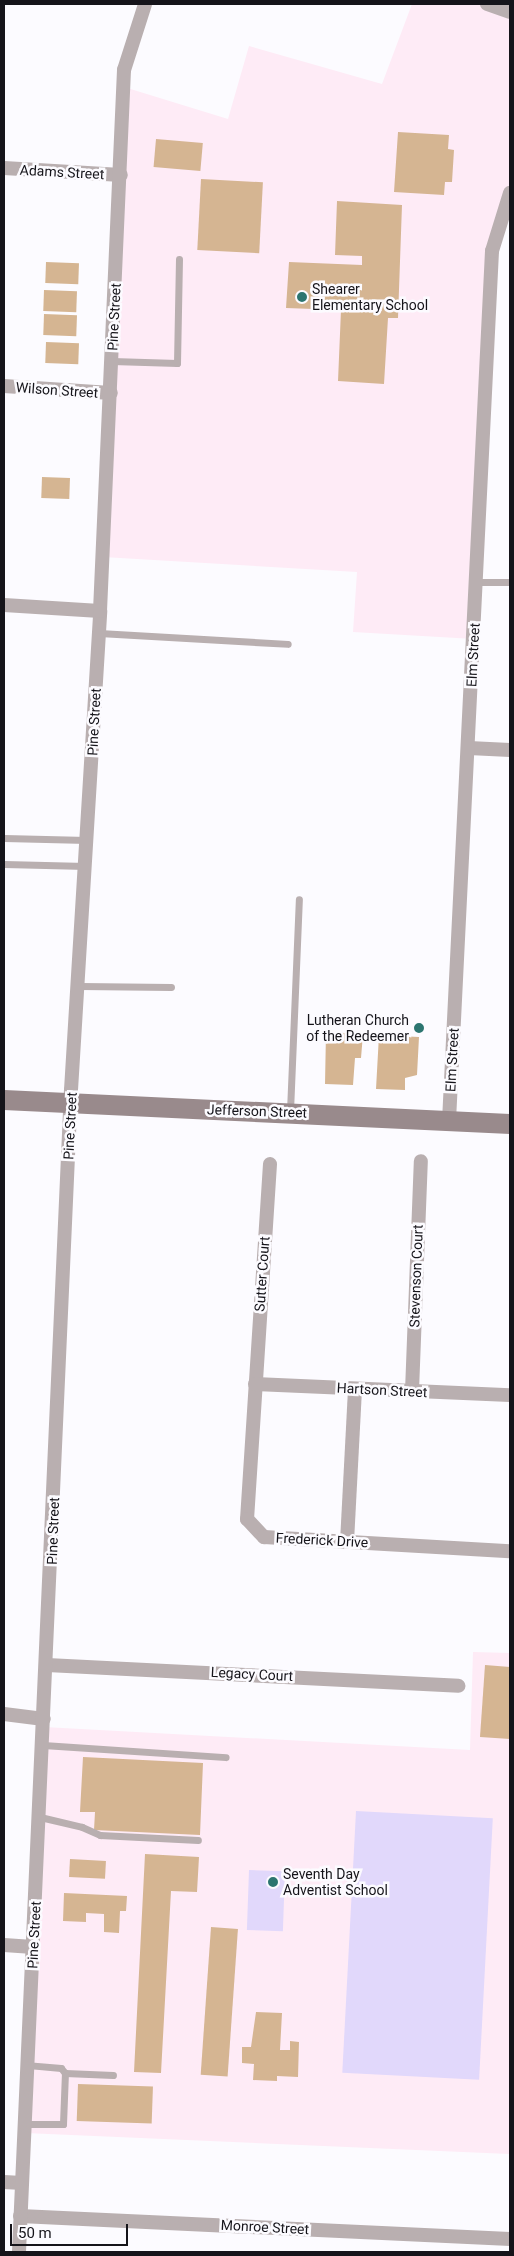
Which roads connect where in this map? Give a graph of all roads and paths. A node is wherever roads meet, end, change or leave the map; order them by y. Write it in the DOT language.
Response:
graph roads {
  1 [pos="145,4"];
  2 [pos="486,4"];
  3 [pos="510,12"];
  4 [pos="4,168"];
  5 [pos="121,175"];
  6 [pos="510,193"];
  7 [pos="179,259"];
  8 [pos="112,361"];
  9 [pos="4,386"];
  10 [pos="111,393"];
  11 [pos="477,582"];
  12 [pos="510,582"];
  13 [pos="4,605"];
  14 [pos="100,610"];
  15 [pos="99,633"];
  16 [pos="288,644"];
  17 [pos="469,748"];
  18 [pos="510,750"];
  19 [pos="4,838"];
  20 [pos="88,840"];
  21 [pos="4,864"];
  22 [pos="86,866"];
  23 [pos="299,899"];
  24 [pos="80,986"];
  25 [pos="171,986"];
  26 [pos="4,1100"];
  27 [pos="72,1104"];
  28 [pos="290,1112"];
  29 [pos="449,1121"];
  30 [pos="510,1124"];
  31 [pos="421,1160"];
  32 [pos="270,1164"];
  33 [pos="254,1384"];
  34 [pos="355,1388"];
  35 [pos="412,1391"];
  36 [pos="510,1396"];
  37 [pos="347,1542"];
  38 [pos="510,1551"];
  39 [pos="47,1665"];
  40 [pos="458,1686"];
  41 [pos="4,1714"];
  42 [pos="44,1718"];
  43 [pos="43,1745"];
  44 [pos="226,1757"];
  45 [pos="40,1817"];
  46 [pos="198,1840"];
  47 [pos="4,1946"];
  48 [pos="34,1947"];
  49 [pos="28,2065"];
  50 [pos="65,2073"];
  51 [pos="113,2075"];
  52 [pos="25,2124"];
  53 [pos="4,2182"];
  54 [pos="22,2183"];
  55 [pos="20,2216"];
  56 [pos="510,2239"];
  57 [pos="19,2252"];
  1 -- 5 [label="street, Pine Street"];
  2 -- 3 [label="street"];
  4 -- 5 [label="street, Adams Street"];
  5 -- 8 [label="street, Pine Street"];
  6 -- 11 [label="street, Elm Street"];
  7 -- 8 [label="lane"];
  8 -- 10 [label="street, Pine Street"];
  9 -- 10 [label="street, Wilson Street"];
  10 -- 14 [label="street, Pine Street"];
  11 -- 12 [label="lane"];
  11 -- 17 [label="street, Elm Street"];
  13 -- 14 [label="street"];
  14 -- 15 [label="street, Pine Street"];
  15 -- 16 [label="lane"];
  15 -- 20 [label="street, Pine Street"];
  17 -- 18 [label="street"];
  17 -- 29 [label="street, Elm Street"];
  19 -- 20 [label="lane"];
  20 -- 22 [label="street, Pine Street"];
  21 -- 22 [label="lane"];
  22 -- 24 [label="street, Pine Street"];
  23 -- 28 [label="lane"];
  24 -- 25 [label="lane"];
  24 -- 27 [label="street, Pine Street"];
  26 -- 27 [label="main road, Jefferson Street"];
  27 -- 28 [label="main road, Jefferson Street"];
  27 -- 39 [label="street, Pine Street"];
  28 -- 29 [label="main road, Jefferson Street"];
  29 -- 30 [label="main road, Jefferson Street"];
  31 -- 35 [label="street, Stevenson Court"];
  32 -- 33 [label="street, Sutter Court"];
  33 -- 34 [label="street, Hartson Street"];
  33 -- 37 [label="street, Frederick Drive"];
  34 -- 35 [label="street, Hartson Street"];
  34 -- 37 [label="street"];
  35 -- 36 [label="street, Hartson Street"];
  37 -- 38 [label="street, Frederick Drive"];
  39 -- 40 [label="street, Legacy Court"];
  39 -- 42 [label="street, Pine Street"];
  41 -- 42 [label="street"];
  42 -- 43 [label="street, Pine Street"];
  43 -- 44 [label="lane"];
  43 -- 45 [label="street, Pine Street"];
  45 -- 46 [label="lane"];
  45 -- 48 [label="street, Pine Street"];
  47 -- 48 [label="street"];
  48 -- 49 [label="street, Pine Street"];
  49 -- 50 [label="lane"];
  49 -- 52 [label="street, Pine Street"];
  50 -- 51 [label="lane"];
  50 -- 52 [label="lane"];
  52 -- 54 [label="street, Pine Street"];
  53 -- 54 [label="street"];
  54 -- 55 [label="street, Pine Street"];
  55 -- 56 [label="street, Monroe Street"];
  55 -- 57 [label="street, Pine Street"];
}
